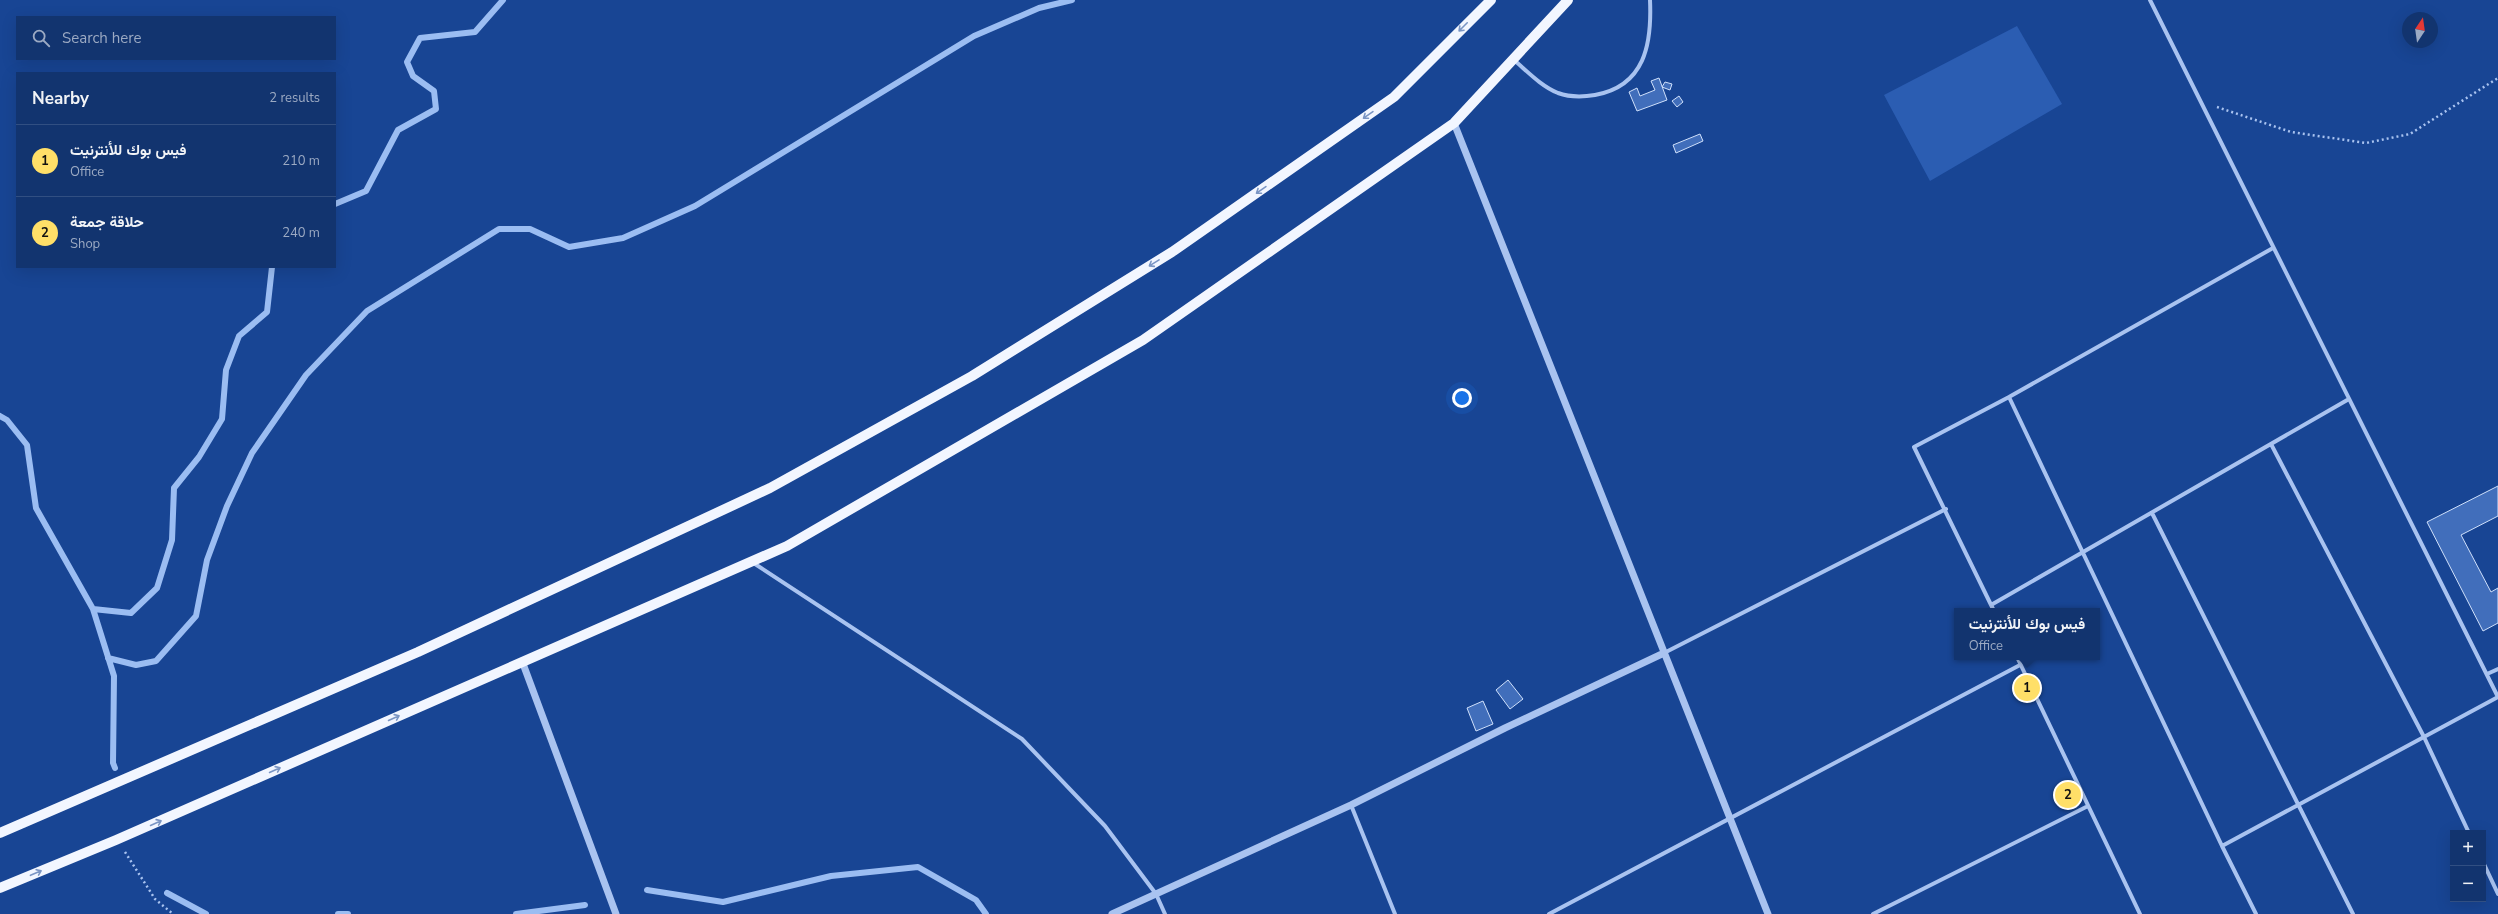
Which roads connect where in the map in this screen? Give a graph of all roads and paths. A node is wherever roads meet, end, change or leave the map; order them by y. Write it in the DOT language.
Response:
graph roads {
  1 [pos="1491,0"];
  2 [pos="1568,0"];
  3 [pos="1650,0"];
  4 [pos="2150,0"];
  5 [pos="1514,60"];
  6 [pos="2498,78"];
  7 [pos="2200,101"];
  8 [pos="1454,123"];
  9 [pos="2273,248"];
  10 [pos="2009,397"];
  11 [pos="2349,399"];
  12 [pos="2271,444"];
  13 [pos="1946,509"];
  14 [pos="2152,513"];
  15 [pos="2083,552"];
  16 [pos="751,561"];
  17 [pos="1991,605"];
  18 [pos="1992,608"];
  19 [pos="1664,653"];
  20 [pos="2018,660"];
  21 [pos="522,661"];
  22 [pos="2020,665"];
  23 [pos="2498,669"];
  24 [pos="2486,674"];
  25 [pos="2498,697"];
  26 [pos="2424,737"];
  27 [pos="2300,804"];
  28 [pos="1351,805"];
  29 [pos="2088,806"];
  30 [pos="1730,820"];
  31 [pos="2468,830"];
  32 [pos="0,833"];
  33 [pos="116,840"];
  34 [pos="2222,846"];
  35 [pos="2485,866"];
  36 [pos="0,888"];
  37 [pos="1156,894"];
  38 [pos="2498,894"];
  39 [pos="173,914"];
  40 [pos="616,914"];
  41 [pos="1112,914"];
  42 [pos="1165,914"];
  43 [pos="1395,914"];
  44 [pos="1548,914"];
  45 [pos="1768,914"];
  46 [pos="1874,914"];
  47 [pos="2140,914"];
  48 [pos="2256,914"];
  49 [pos="2354,914"];
  1 -- 32 [label="main road, one-way"];
  2 -- 5 [label="main road"];
  3 -- 5 [label="street"];
  4 -- 7 [label="street"];
  5 -- 8 [label="main road"];
  6 -- 7 [label="path"];
  7 -- 9 [label="street"];
  8 -- 16 [label="main road"];
  8 -- 19 [label="street"];
  9 -- 10 [label="street"];
  9 -- 11 [label="street"];
  10 -- 13 [label="street"];
  10 -- 15 [label="street"];
  11 -- 12 [label="street"];
  11 -- 24 [label="street"];
  12 -- 14 [label="street"];
  12 -- 26 [label="street"];
  13 -- 17 [label="street"];
  13 -- 19 [label="street"];
  14 -- 15 [label="street"];
  14 -- 27 [label="street"];
  15 -- 17 [label="street"];
  15 -- 34 [label="street"];
  16 -- 21 [label="main road"];
  16 -- 37 [label="street"];
  17 -- 18 [label="street"];
  19 -- 28 [label="street"];
  19 -- 30 [label="street"];
  20 -- 22 [label="street"];
  33 -- 21 [label="main road, one-way"];
  21 -- 40 [label="street"];
  22 -- 29 [label="street"];
  22 -- 30 [label="street"];
  23 -- 24 [label="street"];
  24 -- 25 [label="street"];
  25 -- 26 [label="street"];
  26 -- 27 [label="street"];
  26 -- 31 [label="street"];
  27 -- 34 [label="street"];
  27 -- 49 [label="street"];
  28 -- 37 [label="street"];
  28 -- 43 [label="street"];
  29 -- 46 [label="street"];
  29 -- 47 [label="street"];
  30 -- 44 [label="street"];
  30 -- 45 [label="street"];
  36 -- 33 [label="main road, one-way"];
  33 -- 39 [label="path"];
  34 -- 48 [label="street"];
  35 -- 38 [label="street"];
  37 -- 41 [label="street"];
  37 -- 42 [label="street"];
}
